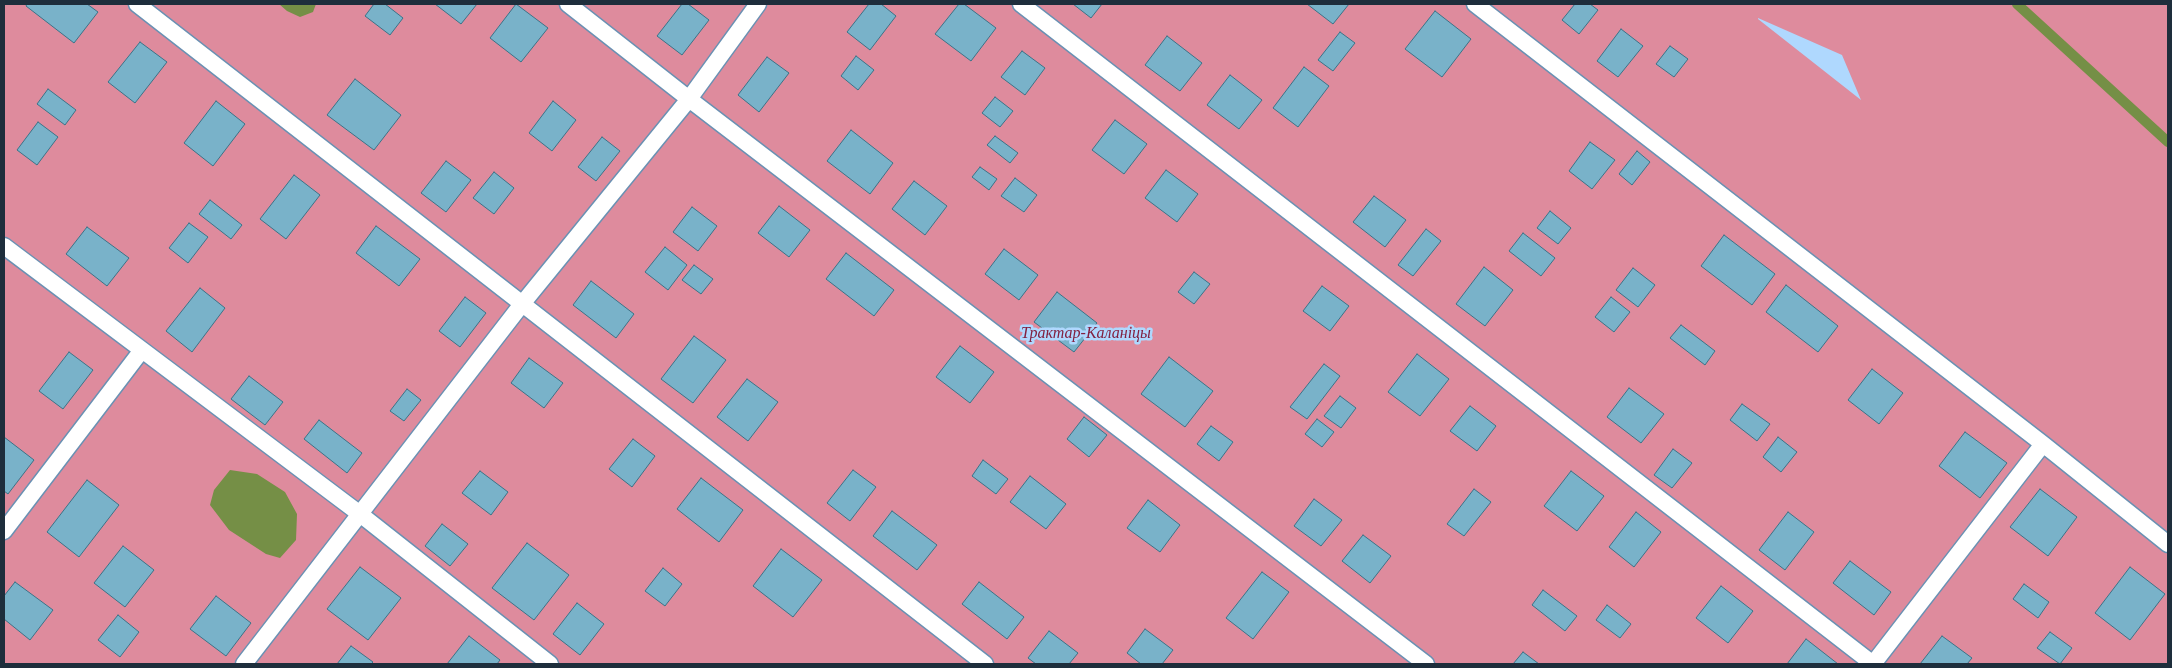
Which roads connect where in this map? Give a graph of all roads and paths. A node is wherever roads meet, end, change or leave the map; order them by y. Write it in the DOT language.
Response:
graph roads {
  1 [pos="137,4"];
  2 [pos="568,4"];
  3 [pos="758,4"];
  4 [pos="1021,4"];
  5 [pos="1475,4"];
  6 [pos="688,99"];
  7 [pos="4,246"];
  8 [pos="522,304"];
  9 [pos="142,350"];
  10 [pos="2043,444"];
  11 [pos="360,514"];
  12 [pos="4,531"];
  13 [pos="2168,544"];
  14 [pos="244,664"];
  15 [pos="550,664"];
  16 [pos="985,664"];
  17 [pos="1426,664"];
  18 [pos="1873,664"];
  1 -- 8 [label="lane"];
  2 -- 6 [label="lane"];
  3 -- 6 [label="lane"];
  4 -- 18 [label="lane"];
  5 -- 10 [label="lane"];
  6 -- 8 [label="lane"];
  6 -- 17 [label="lane"];
  7 -- 9 [label="lane"];
  8 -- 11 [label="lane"];
  8 -- 16 [label="lane"];
  9 -- 11 [label="lane"];
  9 -- 12 [label="lane"];
  10 -- 13 [label="lane"];
  10 -- 18 [label="lane"];
  11 -- 14 [label="lane"];
  11 -- 15 [label="lane"];
}
